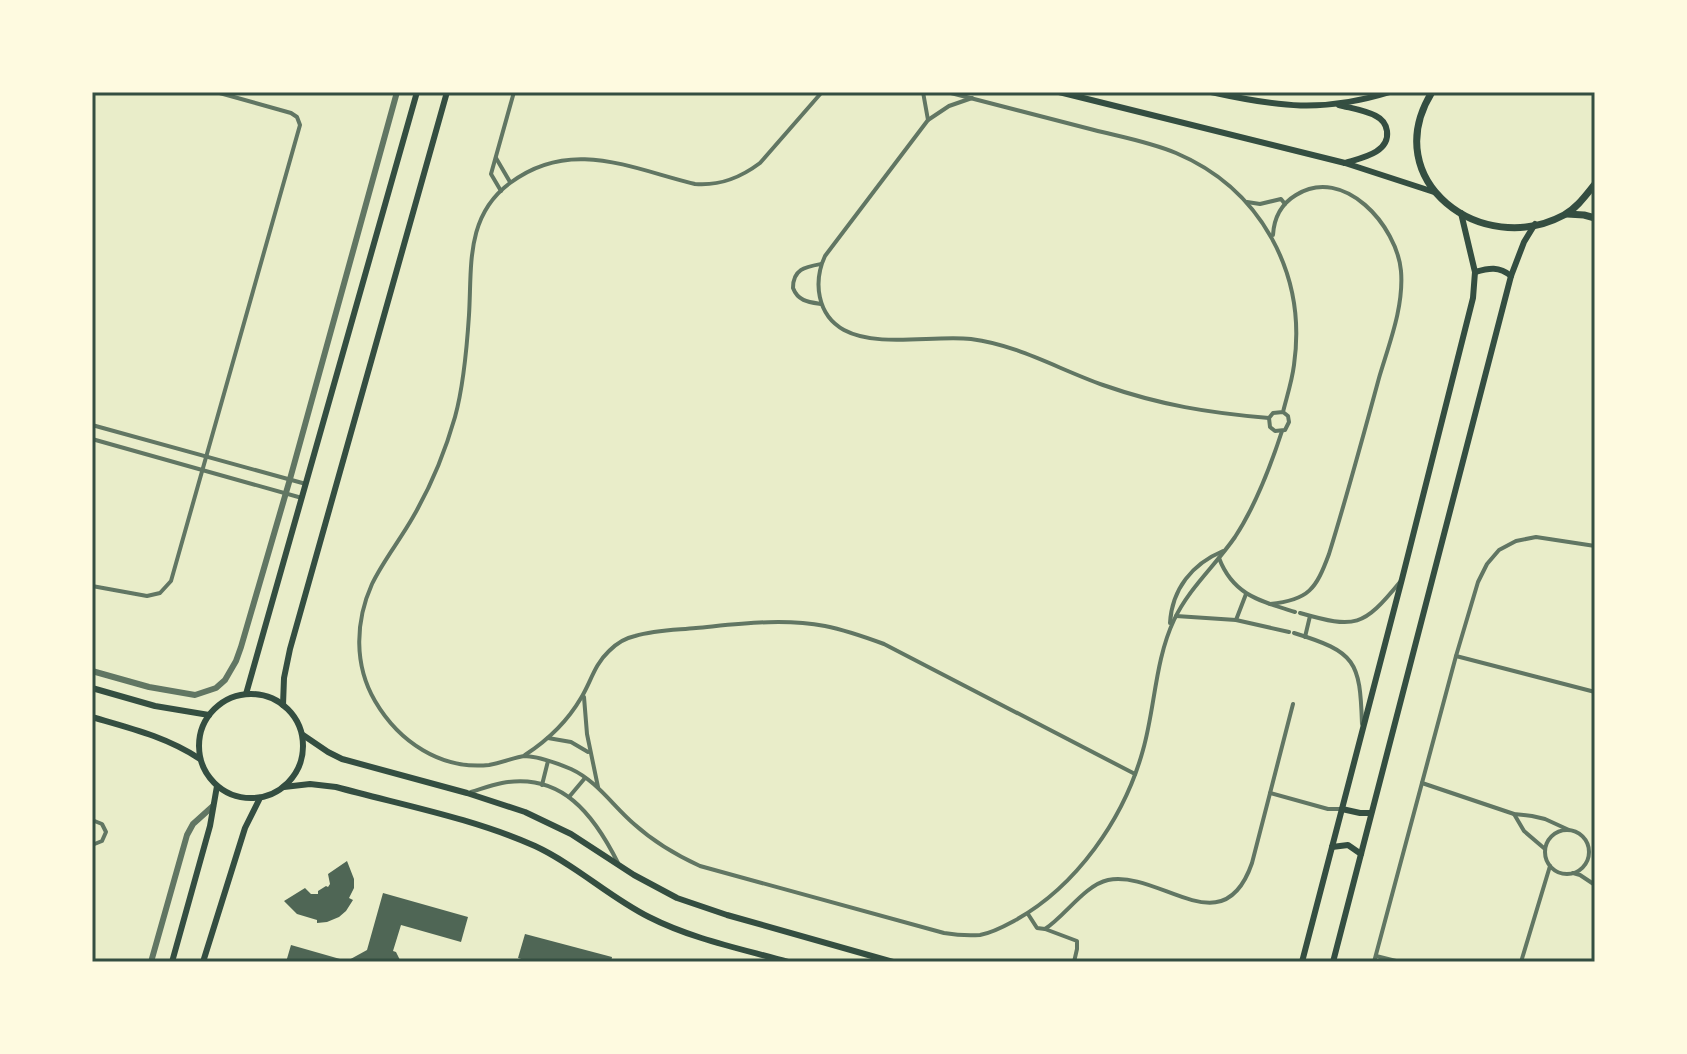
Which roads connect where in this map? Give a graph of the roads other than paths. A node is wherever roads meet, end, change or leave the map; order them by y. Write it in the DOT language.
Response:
graph roads {
  1 [pos="216,92"];
  2 [pos="397,92"];
  3 [pos="417,92"];
  4 [pos="447,92"];
  5 [pos="514,92"];
  6 [pos="822,92"];
  7 [pos="923,92"];
  8 [pos="947,92"];
  9 [pos="1059,92"];
  10 [pos="1211,92"];
  11 [pos="1390,92"];
  12 [pos="1432,92"];
  13 [pos="972,98"];
  14 [pos="1337,105"];
  15 [pos="928,120"];
  16 [pos="496,158"];
  17 [pos="1345,163"];
  18 [pos="510,182"];
  19 [pos="1595,184"];
  20 [pos="501,191"];
  21 [pos="1434,192"];
  22 [pos="1247,202"];
  23 [pos="1285,204"];
  24 [pos="1461,213"];
  25 [pos="1567,214"];
  26 [pos="1595,218"];
  27 [pos="1535,224"];
  28 [pos="1273,238"];
  29 [pos="821,264"];
  30 [pos="1475,272"];
  31 [pos="1511,276"];
  32 [pos="821,304"];
  33 [pos="1283,412"];
  34 [pos="1269,418"];
  35 [pos="92,425"];
  36 [pos="1282,431"];
  37 [pos="92,439"];
  38 [pos="206,457"];
  39 [pos="202,470"];
  40 [pos="290,479"];
  41 [pos="306,484"];
  42 [pos="285,493"];
  43 [pos="302,498"];
  44 [pos="1595,546"];
  45 [pos="1225,550"];
  46 [pos="1219,558"];
  47 [pos="1402,579"];
  48 [pos="92,586"];
  49 [pos="1246,594"];
  50 [pos="1270,604"];
  51 [pos="1176,616"];
  52 [pos="1310,616"];
  53 [pos="1236,620"];
  54 [pos="1170,629"];
  55 [pos="1305,637"];
  56 [pos="1456,656"];
  57 [pos="92,671"];
  58 [pos="92,688"];
  59 [pos="1595,692"];
  60 [pos="246,694"];
  61 [pos="583,694"];
  62 [pos="1293,704"];
  63 [pos="283,705"];
  64 [pos="209,715"];
  65 [pos="92,717"];
  66 [pos="1362,731"];
  67 [pos="303,735"];
  68 [pos="548,738"];
  69 [pos="590,754"];
  70 [pos="524,756"];
  71 [pos="200,759"];
  72 [pos="548,761"];
  73 [pos="1135,774"];
  74 [pos="586,777"];
  75 [pos="1422,783"];
  76 [pos="542,785"];
  77 [pos="217,786"];
  78 [pos="284,787"];
  79 [pos="598,787"];
  80 [pos="467,793"];
  81 [pos="1270,793"];
  82 [pos="569,797"];
  83 [pos="260,798"];
  84 [pos="213,806"];
  85 [pos="1342,809"];
  86 [pos="1371,813"];
  87 [pos="1514,814"];
  88 [pos="92,820"];
  89 [pos="1569,830"];
  90 [pos="92,845"];
  91 [pos="1588,845"];
  92 [pos="1332,847"];
  93 [pos="1595,848"];
  94 [pos="1545,849"];
  95 [pos="1361,854"];
  96 [pos="618,863"];
  97 [pos="1550,866"];
  98 [pos="1573,873"];
  99 [pos="1595,885"];
  100 [pos="1028,914"];
  101 [pos="1045,929"];
  102 [pos="1375,959"];
  103 [pos="151,962"];
  104 [pos="172,962"];
  105 [pos="203,962"];
  106 [pos="788,962"];
  107 [pos="893,962"];
  108 [pos="1074,962"];
  109 [pos="1302,962"];
  110 [pos="1333,962"];
  111 [pos="1400,962"];
  112 [pos="1521,962"];
  1 -- 38 [label="street"];
  2 -- 40 [label="street"];
  3 -- 41 [label="main road"];
  4 -- 63 [label="main road"];
  5 -- 16 [label="street"];
  6 -- 18 [label="street"];
  7 -- 15 [label="street"];
  8 -- 13 [label="street"];
  9 -- 17 [label="main road"];
  10 -- 14 [label="main road"];
  11 -- 14 [label="main road"];
  12 -- 21 [label="main road"];
  13 -- 15 [label="street"];
  13 -- 22 [label="street"];
  14 -- 17 [label="main road"];
  15 -- 29 [label="street"];
  16 -- 18 [label="street"];
  16 -- 20 [label="street"];
  17 -- 21 [label="main road"];
  18 -- 20 [label="street"];
  19 -- 25 [label="main road"];
  20 -- 70 [label="street"];
  21 -- 24 [label="main road"];
  22 -- 23 [label="street"];
  22 -- 28 [label="street"];
  23 -- 28 [label="street"];
  23 -- 50 [label="street"];
  24 -- 27 [label="main road"];
  24 -- 30 [label="main road"];
  25 -- 26 [label="main road"];
  25 -- 27 [label="main road"];
  27 -- 31 [label="main road"];
  28 -- 33 [label="street"];
  29 -- 32 [label="street"];
  29 -- 32 [label="street"];
  30 -- 31 [label="main road"];
  30 -- 47 [label="main road"];
  31 -- 86 [label="main road"];
  32 -- 34 [label="street"];
  33 -- 34 [label="street"];
  33 -- 36 [label="street"];
  34 -- 36 [label="street"];
  35 -- 38 [label="street"];
  36 -- 45 [label="street"];
  37 -- 39 [label="street"];
  38 -- 39 [label="street"];
  38 -- 40 [label="street"];
  39 -- 42 [label="street"];
  39 -- 48 [label="street"];
  40 -- 41 [label="street"];
  40 -- 42 [label="street"];
  41 -- 43 [label="main road"];
  42 -- 43 [label="street"];
  42 -- 57 [label="street"];
  43 -- 60 [label="main road"];
  44 -- 56 [label="street"];
  45 -- 46 [label="street"];
  45 -- 54 [label="street"];
  46 -- 49 [label="street"];
  46 -- 51 [label="street"];
  47 -- 52 [label="street"];
  47 -- 66 [label="main road"];
  49 -- 50 [label="street"];
  49 -- 53 [label="street"];
  50 -- 52 [label="street"];
  51 -- 53 [label="street"];
  51 -- 54 [label="street"];
  52 -- 55 [label="street"];
  53 -- 55 [label="street"];
  54 -- 73 [label="street"];
  55 -- 66 [label="street"];
  56 -- 59 [label="street"];
  56 -- 75 [label="street"];
  58 -- 64 [label="main road"];
  60 -- 63 [label="main road"];
  60 -- 64 [label="main road"];
  61 -- 68 [label="street"];
  61 -- 69 [label="street"];
  61 -- 73 [label="street"];
  62 -- 81 [label="street"];
  63 -- 67 [label="main road"];
  64 -- 71 [label="main road"];
  65 -- 71 [label="main road"];
  66 -- 85 [label="main road"];
  67 -- 78 [label="main road"];
  67 -- 80 [label="main road"];
  68 -- 69 [label="street"];
  68 -- 70 [label="street"];
  69 -- 79 [label="street"];
  70 -- 72 [label="street"];
  71 -- 77 [label="main road"];
  72 -- 74 [label="street"];
  72 -- 76 [label="street"];
  73 -- 100 [label="street"];
  74 -- 79 [label="street"];
  74 -- 82 [label="street"];
  75 -- 87 [label="street"];
  75 -- 102 [label="street"];
  76 -- 80 [label="street"];
  76 -- 82 [label="street"];
  77 -- 83 [label="main road"];
  77 -- 84 [label="main road"];
  78 -- 83 [label="main road"];
  78 -- 106 [label="main road"];
  79 -- 100 [label="street"];
  80 -- 96 [label="main road"];
  81 -- 85 [label="street"];
  81 -- 101 [label="street"];
  82 -- 96 [label="street"];
  83 -- 105 [label="main road"];
  84 -- 103 [label="street"];
  84 -- 104 [label="main road"];
  85 -- 86 [label="main road"];
  85 -- 92 [label="main road"];
  86 -- 95 [label="main road"];
  87 -- 89 [label="street"];
  87 -- 94 [label="street"];
  88 -- 90 [label="street"];
  89 -- 91 [label="street"];
  89 -- 94 [label="street"];
  91 -- 93 [label="street"];
  91 -- 98 [label="street"];
  92 -- 95 [label="main road"];
  92 -- 109 [label="main road"];
  94 -- 97 [label="street"];
  95 -- 110 [label="main road"];
  96 -- 107 [label="main road"];
  97 -- 98 [label="street"];
  97 -- 112 [label="street"];
  98 -- 99 [label="street"];
  100 -- 101 [label="street"];
  101 -- 108 [label="street"];
  102 -- 111 [label="street"];
}
